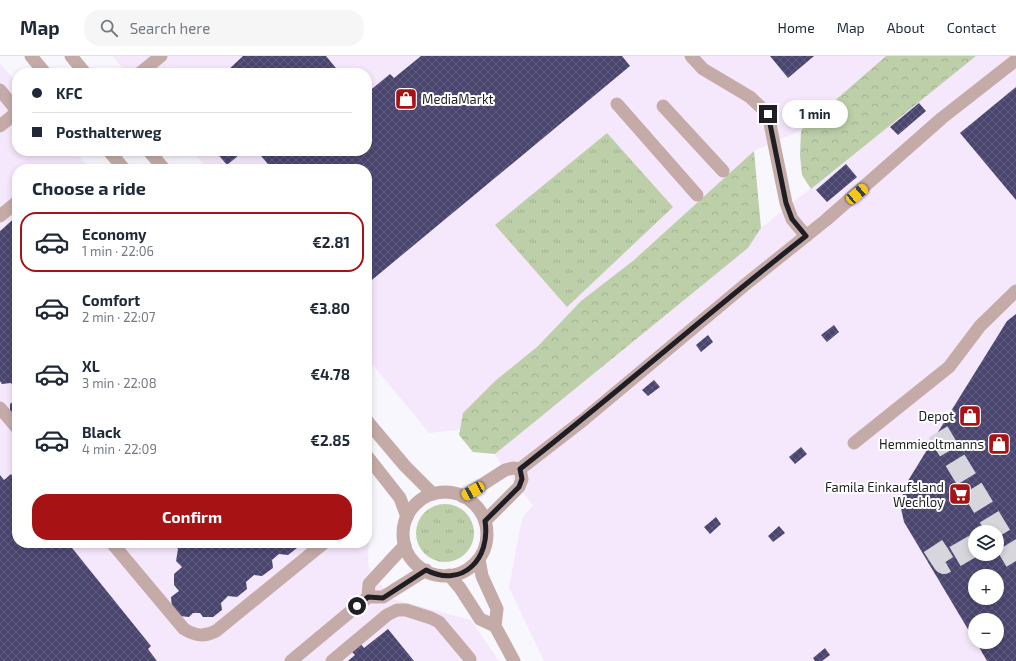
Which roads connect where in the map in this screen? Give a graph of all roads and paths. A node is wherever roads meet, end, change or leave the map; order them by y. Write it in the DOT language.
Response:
graph roads {
  1 [pos="31,56"];
  2 [pos="71,56"];
  3 [pos="162,56"];
  4 [pos="690,56"];
  5 [pos="1015,60"];
  6 [pos="41,68"];
  7 [pos="81,68"];
  8 [pos="146,68"];
  9 [pos="0,90"];
  10 [pos="617,104"];
  11 [pos="12,105"];
  12 [pos="663,106"];
  13 [pos="12,115"];
  14 [pos="0,126"];
  15 [pos="113,156"];
  16 [pos="153,156"];
  17 [pos="120,164"];
  18 [pos="160,164"];
  19 [pos="723,171"];
  20 [pos="697,195"];
  21 [pos="12,206"];
  22 [pos="0,216"];
  23 [pos="806,236"];
  24 [pos="1016,291"];
  25 [pos="0,408"];
  26 [pos="12,422"];
  27 [pos="372,427"];
  28 [pos="854,443"];
  29 [pos="372,462"];
  30 [pos="520,469"];
  31 [pos="434,494"];
  32 [pos="463,497"];
  33 [pos="407,517"];
  34 [pos="485,521"];
  35 [pos="405,545"];
  36 [pos="116,548"];
  37 [pos="318,548"];
  38 [pos="479,559"];
  39 [pos="426,570"];
  40 [pos="449,575"];
  41 [pos="368,597"];
  42 [pos="495,626"];
  43 [pos="470,659"];
  44 [pos="291,661"];
  45 [pos="332,661"];
  46 [pos="514,661"];
  1 -- 6 [label="lane"];
  2 -- 7 [label="lane"];
  3 -- 8 [label="lane"];
  4 -- 23 [label="lane"];
  5 -- 23 [label="lane"];
  9 -- 11 [label="lane"];
  10 -- 20 [label="lane"];
  12 -- 19 [label="lane"];
  13 -- 14 [label="lane"];
  15 -- 17 [label="lane"];
  16 -- 18 [label="lane"];
  21 -- 22 [label="lane"];
  23 -- 30 [label="lane"];
  24 -- 28 [label="lane"];
  25 -- 26 [label="lane"];
  27 -- 31 [label="lane"];
  29 -- 33 [label="lane"];
  30 -- 32 [label="lane"];
  30 -- 34 [label="lane"];
  31 -- 32 [label="lane"];
  31 -- 33 [label="lane"];
  32 -- 34 [label="lane"];
  33 -- 35 [label="lane"];
  34 -- 38 [label="lane"];
  35 -- 39 [label="lane"];
  35 -- 41 [label="lane"];
  36 -- 37 [label="lane"];
  38 -- 40 [label="lane"];
  38 -- 42 [label="lane"];
  39 -- 40 [label="lane"];
  39 -- 41 [label="lane"];
  40 -- 42 [label="lane"];
  41 -- 44 [label="lane"];
  42 -- 46 [label="lane"];
  43 -- 45 [label="lane"];
}
